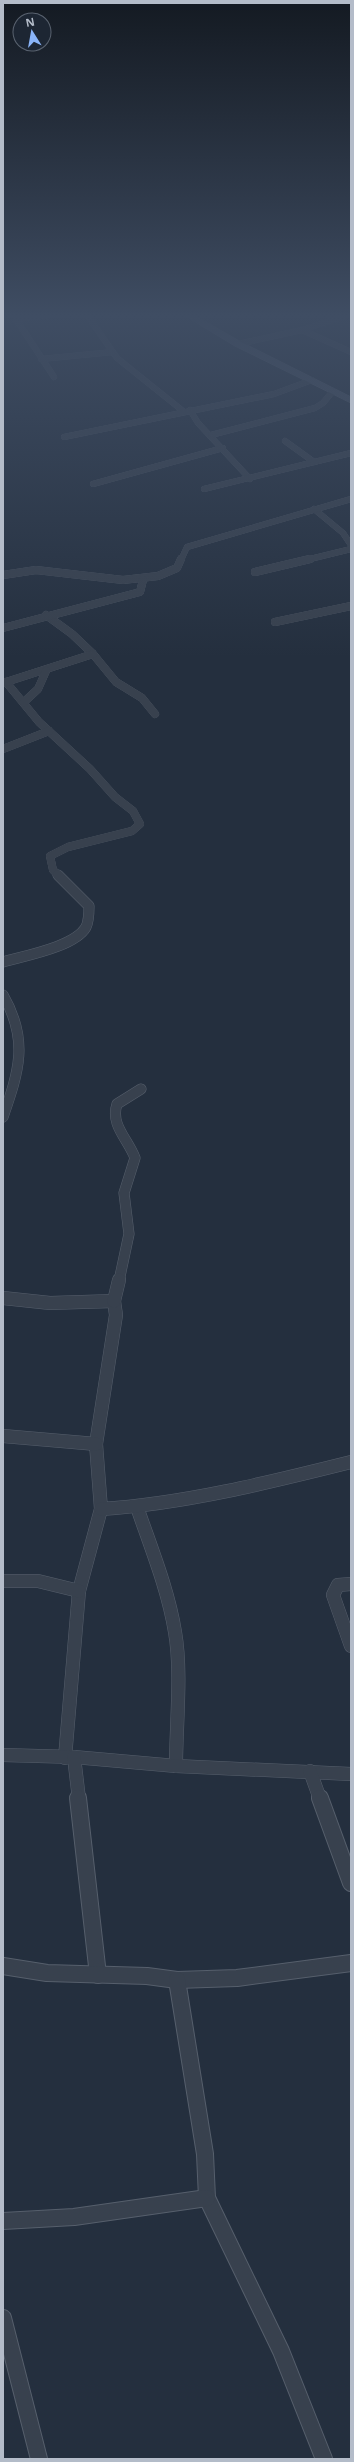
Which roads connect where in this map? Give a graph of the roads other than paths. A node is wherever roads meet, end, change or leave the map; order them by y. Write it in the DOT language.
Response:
graph roads {
  1 [pos="106,428"];
  2 [pos="204,428"];
  3 [pos="238,428"];
  4 [pos="211,435"];
  5 [pos="64,437"];
  6 [pos="285,441"];
  7 [pos="223,448"];
  8 [pos="351,453"];
  9 [pos="314,462"];
  10 [pos="250,479"];
  11 [pos="93,484"];
  12 [pos="204,489"];
  13 [pos="351,499"];
  14 [pos="314,508"];
  15 [pos="351,545"];
  16 [pos="351,549"];
  17 [pos="255,572"];
  18 [pos="3,575"];
  19 [pos="143,580"];
  20 [pos="351,606"];
  21 [pos="46,615"];
  22 [pos="275,622"];
  23 [pos="3,628"];
  24 [pos="93,654"];
  25 [pos="46,671"];
  26 [pos="5,683"];
  27 [pos="24,702"];
  28 [pos="155,714"];
  29 [pos="49,731"];
  30 [pos="3,749"];
  31 [pos="3,962"];
  32 [pos="3,995"];
  33 [pos="141,1089"];
  34 [pos="3,1117"];
  35 [pos="3,1298"];
  36 [pos="114,1301"];
  37 [pos="3,1436"];
  38 [pos="96,1444"];
  39 [pos="351,1462"];
  40 [pos="137,1507"];
  41 [pos="101,1509"];
  42 [pos="3,1581"];
  43 [pos="351,1584"];
  44 [pos="79,1591"];
  45 [pos="351,1646"];
  46 [pos="3,1756"];
  47 [pos="70,1758"];
  48 [pos="176,1766"];
  49 [pos="310,1771"];
  50 [pos="351,1774"];
  51 [pos="351,1883"];
  52 [pos="351,1963"];
  53 [pos="3,1966"];
  54 [pos="98,1975"];
  55 [pos="177,1980"];
  56 [pos="207,2198"];
  57 [pos="3,2221"];
  58 [pos="3,2318"];
  59 [pos="39,2459"];
  60 [pos="324,2459"];
  1 -- 5 [label="street"];
  2 -- 4 [label="street"];
  3 -- 4 [label="street"];
  4 -- 7 [label="street"];
  6 -- 9 [label="street"];
  7 -- 10 [label="street"];
  7 -- 11 [label="street"];
  8 -- 9 [label="street"];
  9 -- 10 [label="street"];
  10 -- 12 [label="street"];
  13 -- 14 [label="street"];
  14 -- 15 [label="street"];
  14 -- 19 [label="street"];
  16 -- 17 [label="street"];
  18 -- 19 [label="street"];
  19 -- 21 [label="street"];
  20 -- 22 [label="street"];
  21 -- 23 [label="street"];
  21 -- 24 [label="street"];
  24 -- 25 [label="street"];
  24 -- 28 [label="street"];
  25 -- 26 [label="street"];
  25 -- 27 [label="street"];
  26 -- 27 [label="street"];
  27 -- 29 [label="street"];
  29 -- 30 [label="street"];
  29 -- 31 [label="street"];
  32 -- 34 [label="street"];
  33 -- 36 [label="street"];
  35 -- 36 [label="street"];
  36 -- 38 [label="street"];
  37 -- 38 [label="street"];
  38 -- 41 [label="street"];
  39 -- 40 [label="street"];
  40 -- 41 [label="street"];
  40 -- 48 [label="street"];
  41 -- 44 [label="street"];
  42 -- 44 [label="street"];
  43 -- 45 [label="street"];
  44 -- 47 [label="street"];
  46 -- 47 [label="street"];
  47 -- 48 [label="street"];
  47 -- 54 [label="street"];
  48 -- 49 [label="street"];
  49 -- 50 [label="street"];
  49 -- 51 [label="street"];
  52 -- 55 [label="street"];
  53 -- 54 [label="street"];
  54 -- 55 [label="street"];
  55 -- 56 [label="street"];
  56 -- 57 [label="street"];
  56 -- 60 [label="street"];
  58 -- 59 [label="street"];
}
